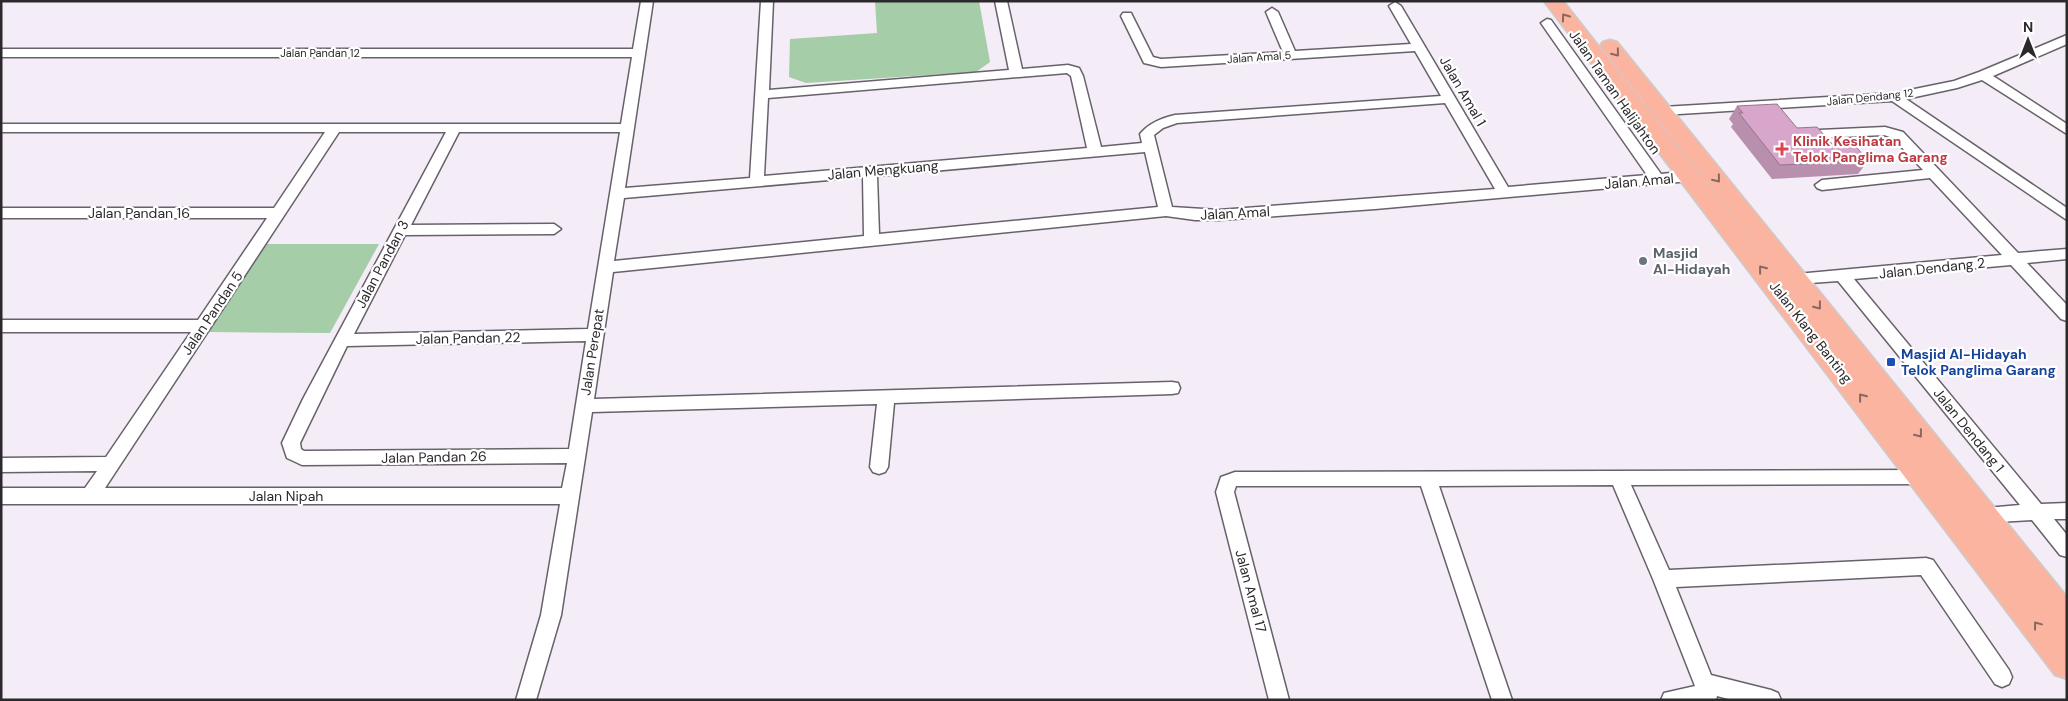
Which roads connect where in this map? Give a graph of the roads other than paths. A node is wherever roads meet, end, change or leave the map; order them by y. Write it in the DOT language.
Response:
graph roads {
  1 [pos="647,1"];
  2 [pos="767,1"];
  3 [pos="1001,1"];
  4 [pos="1574,1"];
  5 [pos="1395,6"];
  6 [pos="1272,12"];
  7 [pos="1550,12"];
  8 [pos="1127,16"];
  9 [pos="2067,40"];
  10 [pos="1419,47"];
  11 [pos="1,53"];
  12 [pos="638,54"];
  13 [pos="1291,55"];
  14 [pos="1016,73"];
  15 [pos="1984,75"];
  16 [pos="762,95"];
  17 [pos="1895,97"];
  18 [pos="1450,99"];
  19 [pos="1663,111"];
  20 [pos="1,128"];
  21 [pos="626,128"];
  22 [pos="334,129"];
  23 [pos="454,129"];
  24 [pos="2067,130"];
  25 [pos="1819,134"];
  26 [pos="1150,147"];
  27 [pos="1095,152"];
  28 [pos="870,171"];
  29 [pos="1934,173"];
  30 [pos="1690,176"];
  31 [pos="1657,179"];
  32 [pos="757,181"];
  33 [pos="1822,185"];
  34 [pos="1504,192"];
  35 [pos="616,194"];
  36 [pos="1166,211"];
  37 [pos="1,213"];
  38 [pos="278,214"];
  39 [pos="2067,215"];
  40 [pos="554,229"];
  41 [pos="400,230"];
  42 [pos="872,240"];
  43 [pos="2067,254"];
  44 [pos="2013,260"];
  45 [pos="604,267"];
  46 [pos="1843,276"];
  47 [pos="1797,279"];
  48 [pos="2067,314"];
  49 [pos="1,326"];
  50 [pos="203,326"];
  51 [pos="595,335"];
  52 [pos="342,340"];
  53 [pos="1172,388"];
  54 [pos="886,397"];
  55 [pos="584,406"];
  56 [pos="293,453"];
  57 [pos="576,456"];
  58 [pos="1,464"];
  59 [pos="111,464"];
  60 [pos="879,467"];
  61 [pos="1924,477"];
  62 [pos="1619,478"];
  63 [pos="1428,480"];
  64 [pos="1,496"];
  65 [pos="90,496"];
  66 [pos="570,496"];
  67 [pos="2067,511"];
  68 [pos="2037,513"];
  69 [pos="1981,515"];
  70 [pos="2067,549"];
  71 [pos="1663,579"];
  72 [pos="2067,622"];
  73 [pos="2067,664"];
  74 [pos="2002,677"];
  75 [pos="1705,683"];
  76 [pos="526,700"];
  77 [pos="1279,700"];
  78 [pos="1502,700"];
  79 [pos="1671,700"];
  80 [pos="1772,700"];
  1 -- 12 [label="street, Jalan Perepat"];
  2 -- 16 [label="street"];
  3 -- 14 [label="street"];
  4 -- 19 [label="highway, Jalan Klang Banting, one-way"];
  5 -- 10 [label="street, Jalan Amal 1"];
  6 -- 13 [label="street"];
  30 -- 7 [label="highway, Jalan Klang Banting, one-way"];
  7 -- 31 [label="street, Jalan Taman Halijahton"];
  8 -- 13 [label="street, Jalan Amal 5"];
  9 -- 15 [label="street, Jalan Dendang 12"];
  10 -- 13 [label="street, Jalan Amal 5"];
  10 -- 18 [label="street, Jalan Amal 1"];
  11 -- 12 [label="street, Jalan Pandan 12"];
  12 -- 21 [label="street, Jalan Perepat"];
  14 -- 16 [label="street"];
  14 -- 27 [label="street"];
  15 -- 17 [label="street, Jalan Dendang 12"];
  15 -- 24 [label="street"];
  16 -- 32 [label="street"];
  17 -- 19 [label="street, Jalan Dendang 12"];
  17 -- 39 [label="street"];
  18 -- 26 [label="street"];
  18 -- 34 [label="street, Jalan Amal 1"];
  19 -- 47 [label="highway, Jalan Klang Banting, one-way"];
  20 -- 22 [label="street"];
  21 -- 23 [label="street"];
  21 -- 35 [label="street, Jalan Perepat"];
  22 -- 23 [label="street"];
  22 -- 38 [label="street, Jalan Pandan 5"];
  23 -- 41 [label="street, Jalan Pandan 3"];
  25 -- 29 [label="street"];
  26 -- 27 [label="street, Jalan Mengkuang"];
  26 -- 36 [label="street"];
  27 -- 28 [label="street, Jalan Mengkuang"];
  28 -- 32 [label="street, Jalan Mengkuang"];
  28 -- 42 [label="street"];
  29 -- 33 [label="street"];
  29 -- 44 [label="street"];
  30 -- 31 [label="street, Jalan Amal"];
  61 -- 30 [label="highway, Jalan Klang Banting, one-way"];
  31 -- 34 [label="street, Jalan Amal"];
  32 -- 35 [label="street, Jalan Mengkuang"];
  34 -- 36 [label="street, Jalan Amal"];
  35 -- 45 [label="street, Jalan Perepat"];
  36 -- 42 [label="street, Jalan Amal"];
  37 -- 38 [label="street, Jalan Pandan 16"];
  38 -- 50 [label="street, Jalan Pandan 5"];
  40 -- 41 [label="street"];
  41 -- 52 [label="street, Jalan Pandan 3"];
  42 -- 45 [label="street, Jalan Amal"];
  43 -- 44 [label="street, Jalan Dendang 2"];
  44 -- 46 [label="street, Jalan Dendang 2"];
  44 -- 48 [label="street"];
  45 -- 51 [label="street, Jalan Perepat"];
  46 -- 47 [label="street, Jalan Dendang 2"];
  46 -- 68 [label="street, Jalan Dendang 1"];
  47 -- 69 [label="highway, Jalan Klang Banting, one-way"];
  49 -- 50 [label="street"];
  50 -- 59 [label="street, Jalan Pandan 5"];
  51 -- 52 [label="street, Jalan Pandan 22"];
  51 -- 55 [label="street, Jalan Perepat"];
  52 -- 56 [label="street, Jalan Pandan 3"];
  53 -- 54 [label="street"];
  54 -- 55 [label="street"];
  54 -- 60 [label="street"];
  55 -- 57 [label="street, Jalan Perepat"];
  56 -- 57 [label="street, Jalan Pandan 26"];
  57 -- 66 [label="street, Jalan Perepat"];
  58 -- 59 [label="street"];
  59 -- 65 [label="street, Jalan Pandan 5"];
  61 -- 62 [label="street"];
  73 -- 61 [label="highway, Jalan Klang Banting, one-way"];
  62 -- 63 [label="street"];
  62 -- 71 [label="street"];
  63 -- 77 [label="street, Jalan Amal 17"];
  63 -- 78 [label="street"];
  64 -- 65 [label="street, Jalan Nipah"];
  65 -- 66 [label="street, Jalan Nipah"];
  66 -- 76 [label="street, Jalan Perepat"];
  67 -- 68 [label="street"];
  68 -- 69 [label="street"];
  68 -- 70 [label="street, Jalan Dendang 1"];
  69 -- 72 [label="highway, Jalan Klang Banting"];
  71 -- 74 [label="street"];
  71 -- 75 [label="street"];
  75 -- 79 [label="street"];
  75 -- 80 [label="street"];
}
